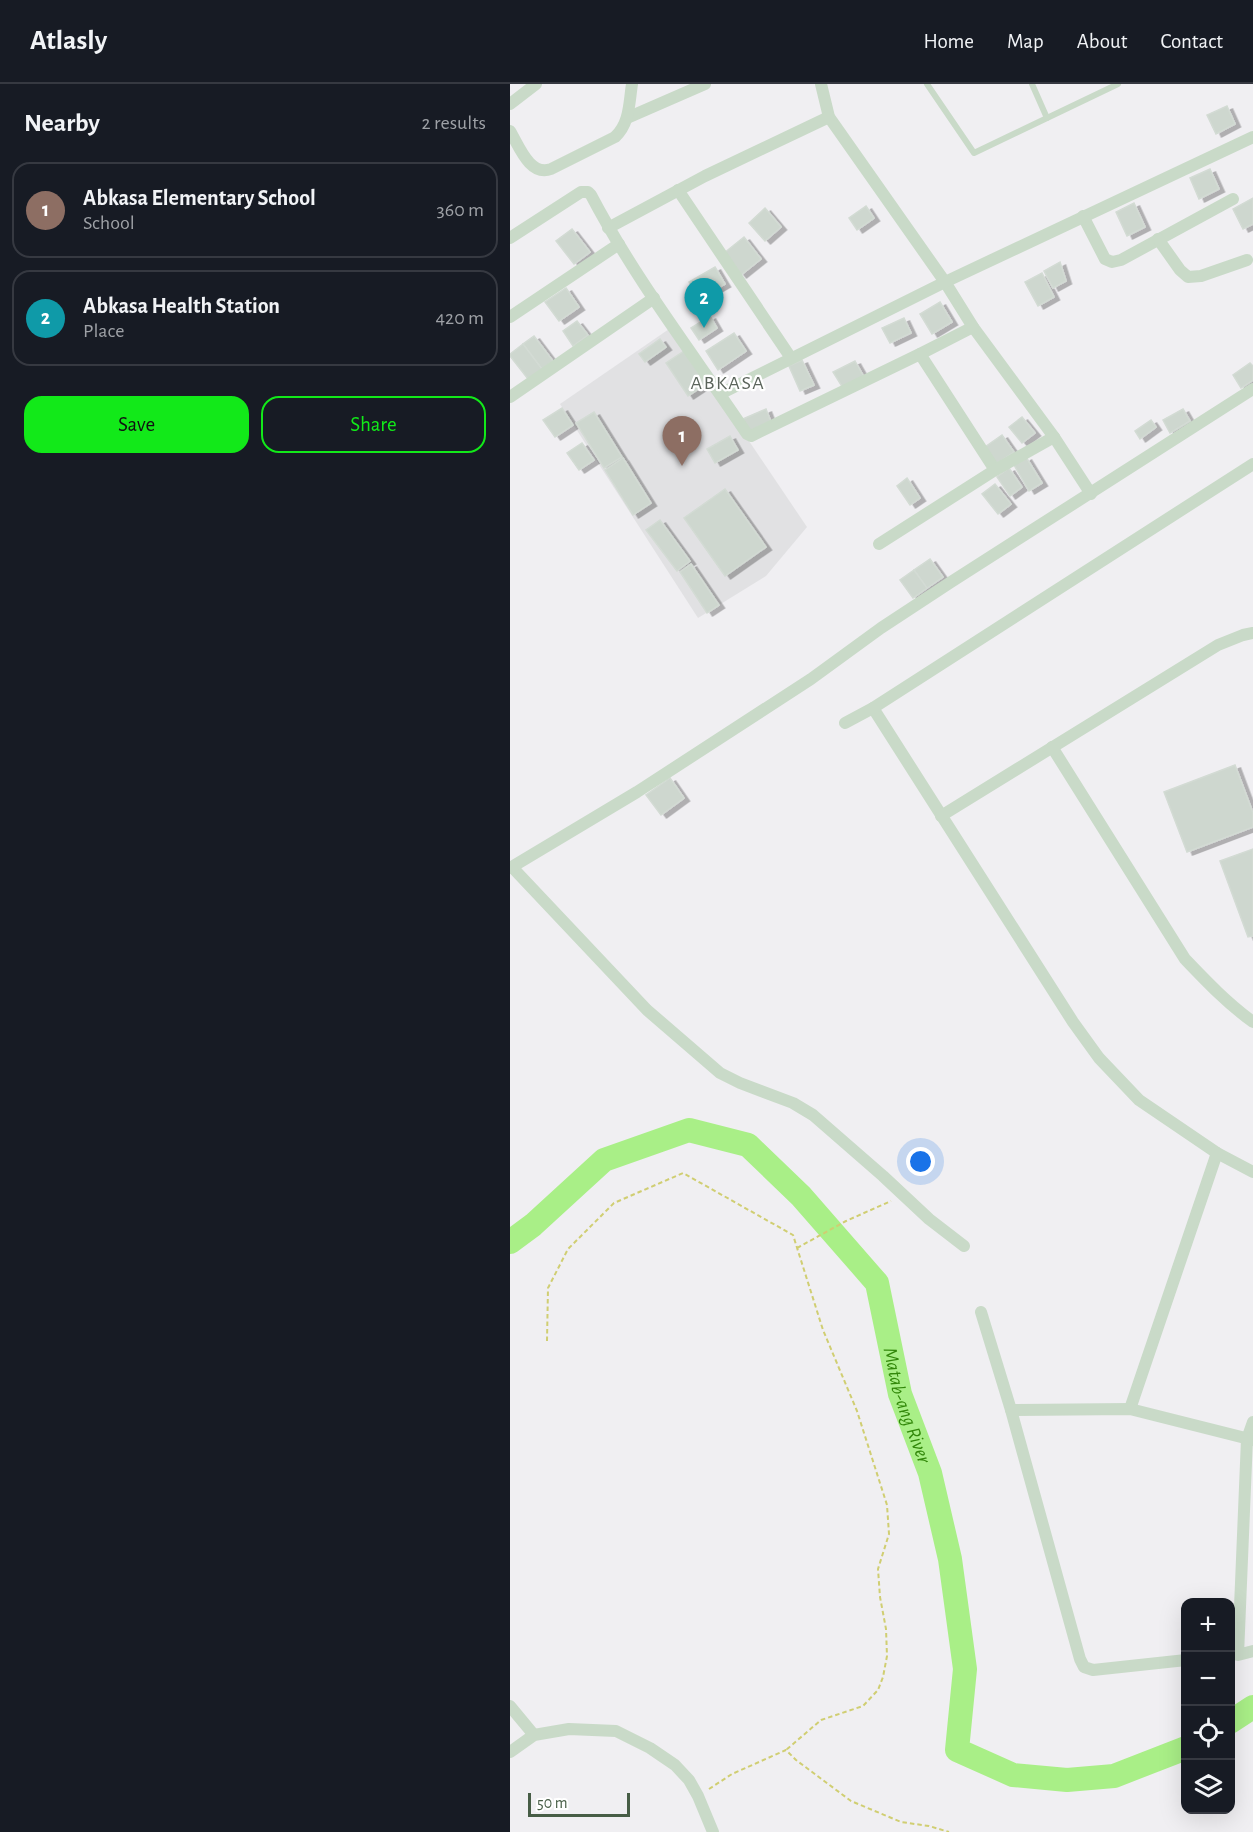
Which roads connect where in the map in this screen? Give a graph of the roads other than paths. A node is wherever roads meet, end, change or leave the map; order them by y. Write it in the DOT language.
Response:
graph roads {
  1 [pos="536,84"];
  2 [pos="632,84"];
  3 [pos="705,84"];
  4 [pos="821,84"];
  5 [pos="927,84"];
  6 [pos="1032,84"];
  7 [pos="1118,84"];
  8 [pos="510,104"];
  9 [pos="829,117"];
  10 [pos="627,118"];
  11 [pos="1047,118"];
  12 [pos="510,131"];
  13 [pos="1253,137"];
  14 [pos="678,190"];
  15 [pos="1233,199"];
  16 [pos="1083,216"];
  17 [pos="608,228"];
  18 [pos="510,238"];
  19 [pos="1158,239"];
  20 [pos="619,244"];
  21 [pos="1247,260"];
  22 [pos="945,282"];
  23 [pos="654,298"];
  24 [pos="510,317"];
  25 [pos="972,327"];
  26 [pos="920,354"];
  27 [pos="791,358"];
  28 [pos="1253,389"];
  29 [pos="720,394"];
  30 [pos="510,397"];
  31 [pos="1054,437"];
  32 [pos="1253,464"];
  33 [pos="995,470"];
  34 [pos="1091,494"];
  35 [pos="879,544"];
  36 [pos="1253,633"];
  37 [pos="873,708"];
  38 [pos="845,723"];
  39 [pos="1052,747"];
  40 [pos="941,816"];
  41 [pos="511,868"];
  42 [pos="1253,1022"];
  43 [pos="1217,1153"];
  44 [pos="1253,1172"];
  45 [pos="964,1246"];
  46 [pos="981,1312"];
  47 [pos="1130,1409"];
  48 [pos="1011,1410"];
  49 [pos="1253,1422"];
  50 [pos="1250,1440"];
  51 [pos="1248,1515"];
  52 [pos="1253,1651"];
  53 [pos="1234,1652"];
  54 [pos="1235,1655"];
  55 [pos="1181,1660"];
  56 [pos="510,1706"];
  57 [pos="534,1735"];
  58 [pos="510,1752"];
  59 [pos="713,1832"];
  1 -- 8 [label="street"];
  2 -- 10 [label="street"];
  3 -- 10 [label="street"];
  4 -- 9 [label="street"];
  5 -- 11 [label="lane"];
  6 -- 11 [label="lane"];
  7 -- 11 [label="lane"];
  9 -- 14 [label="street"];
  9 -- 22 [label="street"];
  10 -- 12 [label="street"];
  13 -- 16 [label="street"];
  14 -- 17 [label="street"];
  14 -- 27 [label="street"];
  15 -- 19 [label="street"];
  16 -- 19 [label="street"];
  16 -- 22 [label="street"];
  17 -- 18 [label="street"];
  17 -- 20 [label="street"];
  19 -- 21 [label="street"];
  20 -- 23 [label="street"];
  20 -- 24 [label="street"];
  22 -- 25 [label="street"];
  22 -- 27 [label="street"];
  23 -- 29 [label="street"];
  23 -- 30 [label="street"];
  25 -- 26 [label="street"];
  25 -- 31 [label="street"];
  26 -- 29 [label="street"];
  26 -- 33 [label="street"];
  27 -- 29 [label="street"];
  28 -- 34 [label="street"];
  31 -- 33 [label="street"];
  31 -- 34 [label="street"];
  32 -- 37 [label="street"];
  33 -- 35 [label="street"];
  34 -- 41 [label="street"];
  36 -- 39 [label="street"];
  37 -- 38 [label="street"];
  37 -- 40 [label="street"];
  39 -- 40 [label="street"];
  39 -- 42 [label="street"];
  40 -- 43 [label="street"];
  41 -- 45 [label="street"];
  43 -- 44 [label="street"];
  43 -- 47 [label="street"];
  46 -- 48 [label="street"];
  47 -- 48 [label="street"];
  47 -- 50 [label="street"];
  48 -- 55 [label="street"];
  49 -- 50 [label="street"];
  50 -- 51 [label="street"];
  51 -- 53 [label="street"];
  52 -- 54 [label="street"];
  56 -- 57 [label="street"];
  57 -- 58 [label="street"];
  57 -- 59 [label="street"];
}
